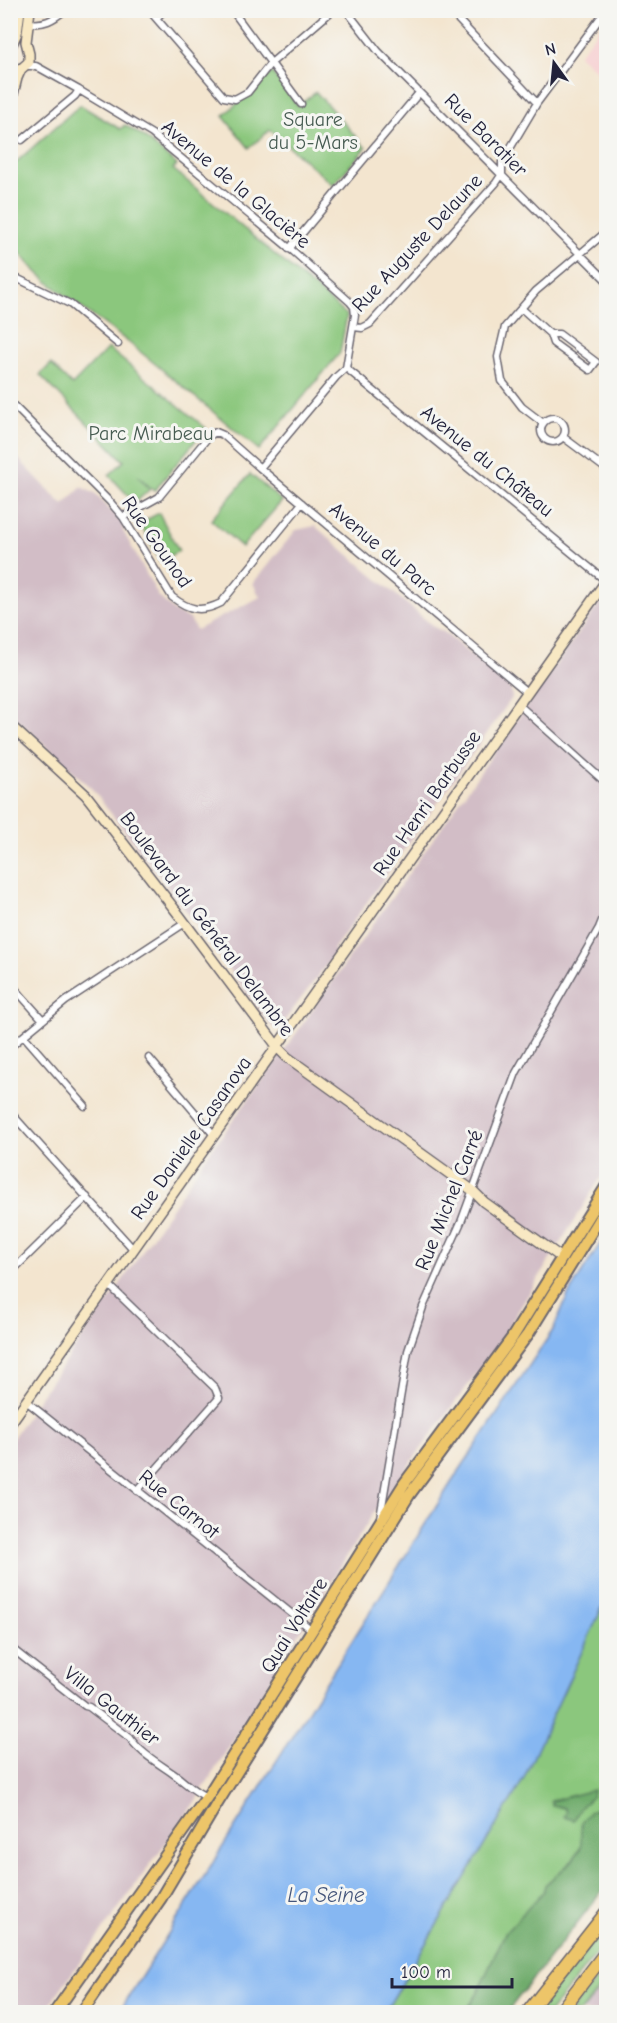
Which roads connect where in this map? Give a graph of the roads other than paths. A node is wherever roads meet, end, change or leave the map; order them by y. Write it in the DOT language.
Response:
graph roads {
  1 [pos="20,10"];
  2 [pos="30,10"];
  3 [pos="65,10"];
  4 [pos="149,10"];
  5 [pos="165,10"];
  6 [pos="232,10"];
  7 [pos="333,10"];
  8 [pos="346,10"];
  9 [pos="449,10"];
  10 [pos="606,10"];
  11 [pos="156,18"];
  12 [pos="29,23"];
  13 [pos="11,45"];
  14 [pos="28,52"];
  15 [pos="270,64"];
  16 [pos="27,67"];
  17 [pos="10,68"];
  18 [pos="79,90"];
  19 [pos="419,93"];
  20 [pos="537,103"];
  21 [pos="301,104"];
  22 [pos="10,106"];
  23 [pos="22,140"];
  24 [pos="502,174"];
  25 [pos="606,232"];
  26 [pos="289,249"];
  27 [pos="581,253"];
  28 [pos="10,275"];
  29 [pos="606,280"];
  30 [pos="521,308"];
  31 [pos="354,327"];
  32 [pos="550,334"];
  33 [pos="118,344"];
  34 [pos="346,368"];
  35 [pos="10,402"];
  36 [pos="543,423"];
  37 [pos="563,437"];
  38 [pos="260,468"];
  39 [pos="606,469"];
  40 [pos="302,503"];
  41 [pos="123,517"];
  42 [pos="606,581"];
  43 [pos="528,693"];
  44 [pos="519,705"];
  45 [pos="10,725"];
  46 [pos="606,783"];
  47 [pos="606,911"];
  48 [pos="185,923"];
  49 [pos="10,983"];
  50 [pos="43,1020"];
  51 [pos="24,1036"];
  52 [pos="10,1047"];
  53 [pos="278,1047"];
  54 [pos="148,1058"];
  55 [pos="85,1106"];
  56 [pos="10,1112"];
  57 [pos="214,1135"];
  58 [pos="606,1187"];
  59 [pos="472,1190"];
  60 [pos="87,1197"];
  61 [pos="606,1208"];
  62 [pos="134,1250"];
  63 [pos="568,1260"];
  64 [pos="10,1273"];
  65 [pos="109,1285"];
  66 [pos="27,1401"];
  67 [pos="10,1424"];
  68 [pos="137,1491"];
  69 [pos="380,1522"];
  70 [pos="312,1630"];
  71 [pos="10,1647"];
  72 [pos="207,1797"];
  73 [pos="606,1913"];
  74 [pos="606,1952"];
  75 [pos="55,2013"];
  76 [pos="82,2013"];
  77 [pos="528,2013"];
  78 [pos="560,2013"];
  1 -- 13 [label="street"];
  2 -- 12 [label="street"];
  3 -- 12 [label="street"];
  4 -- 11 [label="street"];
  5 -- 11 [label="street"];
  6 -- 15 [label="street"];
  7 -- 15 [label="street"];
  8 -- 19 [label="street, Rue Baratier"];
  9 -- 20 [label="street"];
  10 -- 20 [label="street"];
  11 -- 15 [label="street"];
  12 -- 14 [label="street"];
  13 -- 14 [label="street"];
  14 -- 16 [label="street"];
  15 -- 21 [label="street"];
  16 -- 17 [label="street"];
  16 -- 18 [label="street, Avenue de la Glacière"];
  16 -- 22 [label="street"];
  18 -- 23 [label="street"];
  18 -- 26 [label="street, Avenue de la Glacière"];
  19 -- 24 [label="street, Rue Baratier"];
  19 -- 26 [label="street"];
  20 -- 24 [label="street"];
  24 -- 27 [label="street, Rue Baratier"];
  24 -- 31 [label="street, Rue Auguste Delaune"];
  25 -- 27 [label="street"];
  26 -- 31 [label="street, Avenue de la Glacière"];
  27 -- 29 [label="street, Rue Baratier"];
  27 -- 30 [label="street"];
  28 -- 33 [label="street"];
  30 -- 32 [label="street"];
  30 -- 36 [label="street"];
  31 -- 34 [label="street, Avenue de la Glacière"];
  32 -- 32 [label="street"];
  34 -- 38 [label="street"];
  34 -- 42 [label="street, Avenue du Château"];
  35 -- 41 [label="street, Rue Gounod"];
  36 -- 37 [label="street"];
  36 -- 37 [label="street"];
  37 -- 39 [label="street"];
  38 -- 40 [label="street, Avenue du Parc"];
  38 -- 41 [label="street, Avenue du Parc"];
  40 -- 41 [label="street, Rue Gounod"];
  40 -- 43 [label="street, Avenue du Parc"];
  42 -- 43 [label="street, Rue Henri Barbusse"];
  43 -- 44 [label="street, Rue Henri Barbusse"];
  44 -- 46 [label="street"];
  44 -- 53 [label="street, Rue Henri Barbusse"];
  45 -- 48 [label="street, Boulevard du Général Delambre"];
  47 -- 59 [label="street, Rue Michel Carré"];
  48 -- 50 [label="street"];
  48 -- 53 [label="street, Boulevard du Général Delambre"];
  49 -- 50 [label="street"];
  50 -- 51 [label="street"];
  51 -- 52 [label="street"];
  51 -- 55 [label="street"];
  53 -- 57 [label="street, Rue Danielle Casanova"];
  53 -- 59 [label="street, Boulevard du Général Delambre"];
  54 -- 57 [label="street"];
  56 -- 60 [label="street"];
  57 -- 62 [label="street, Rue Danielle Casanova"];
  58 -- 63 [label="main road"];
  59 -- 63 [label="street, Boulevard du Général Delambre"];
  59 -- 69 [label="street, Rue Michel Carré"];
  60 -- 62 [label="street"];
  60 -- 64 [label="street"];
  61 -- 63 [label="main road"];
  62 -- 65 [label="street, Rue Danielle Casanova"];
  63 -- 69 [label="main road, Quai Voltaire"];
  63 -- 76 [label="main road, Quai Voltaire"];
  65 -- 66 [label="street, Rue Danielle Casanova"];
  65 -- 68 [label="street"];
  66 -- 67 [label="street, Rue Danielle Casanova"];
  66 -- 68 [label="street, Rue Carnot"];
  68 -- 70 [label="street, Rue Carnot"];
  69 -- 70 [label="main road, Quai Voltaire"];
  70 -- 72 [label="main road, Quai Voltaire"];
  71 -- 72 [label="street, Villa Gauthier"];
  72 -- 75 [label="main road, Quai Voltaire"];
  73 -- 77 [label="highway"];
  74 -- 78 [label="highway"];
}
